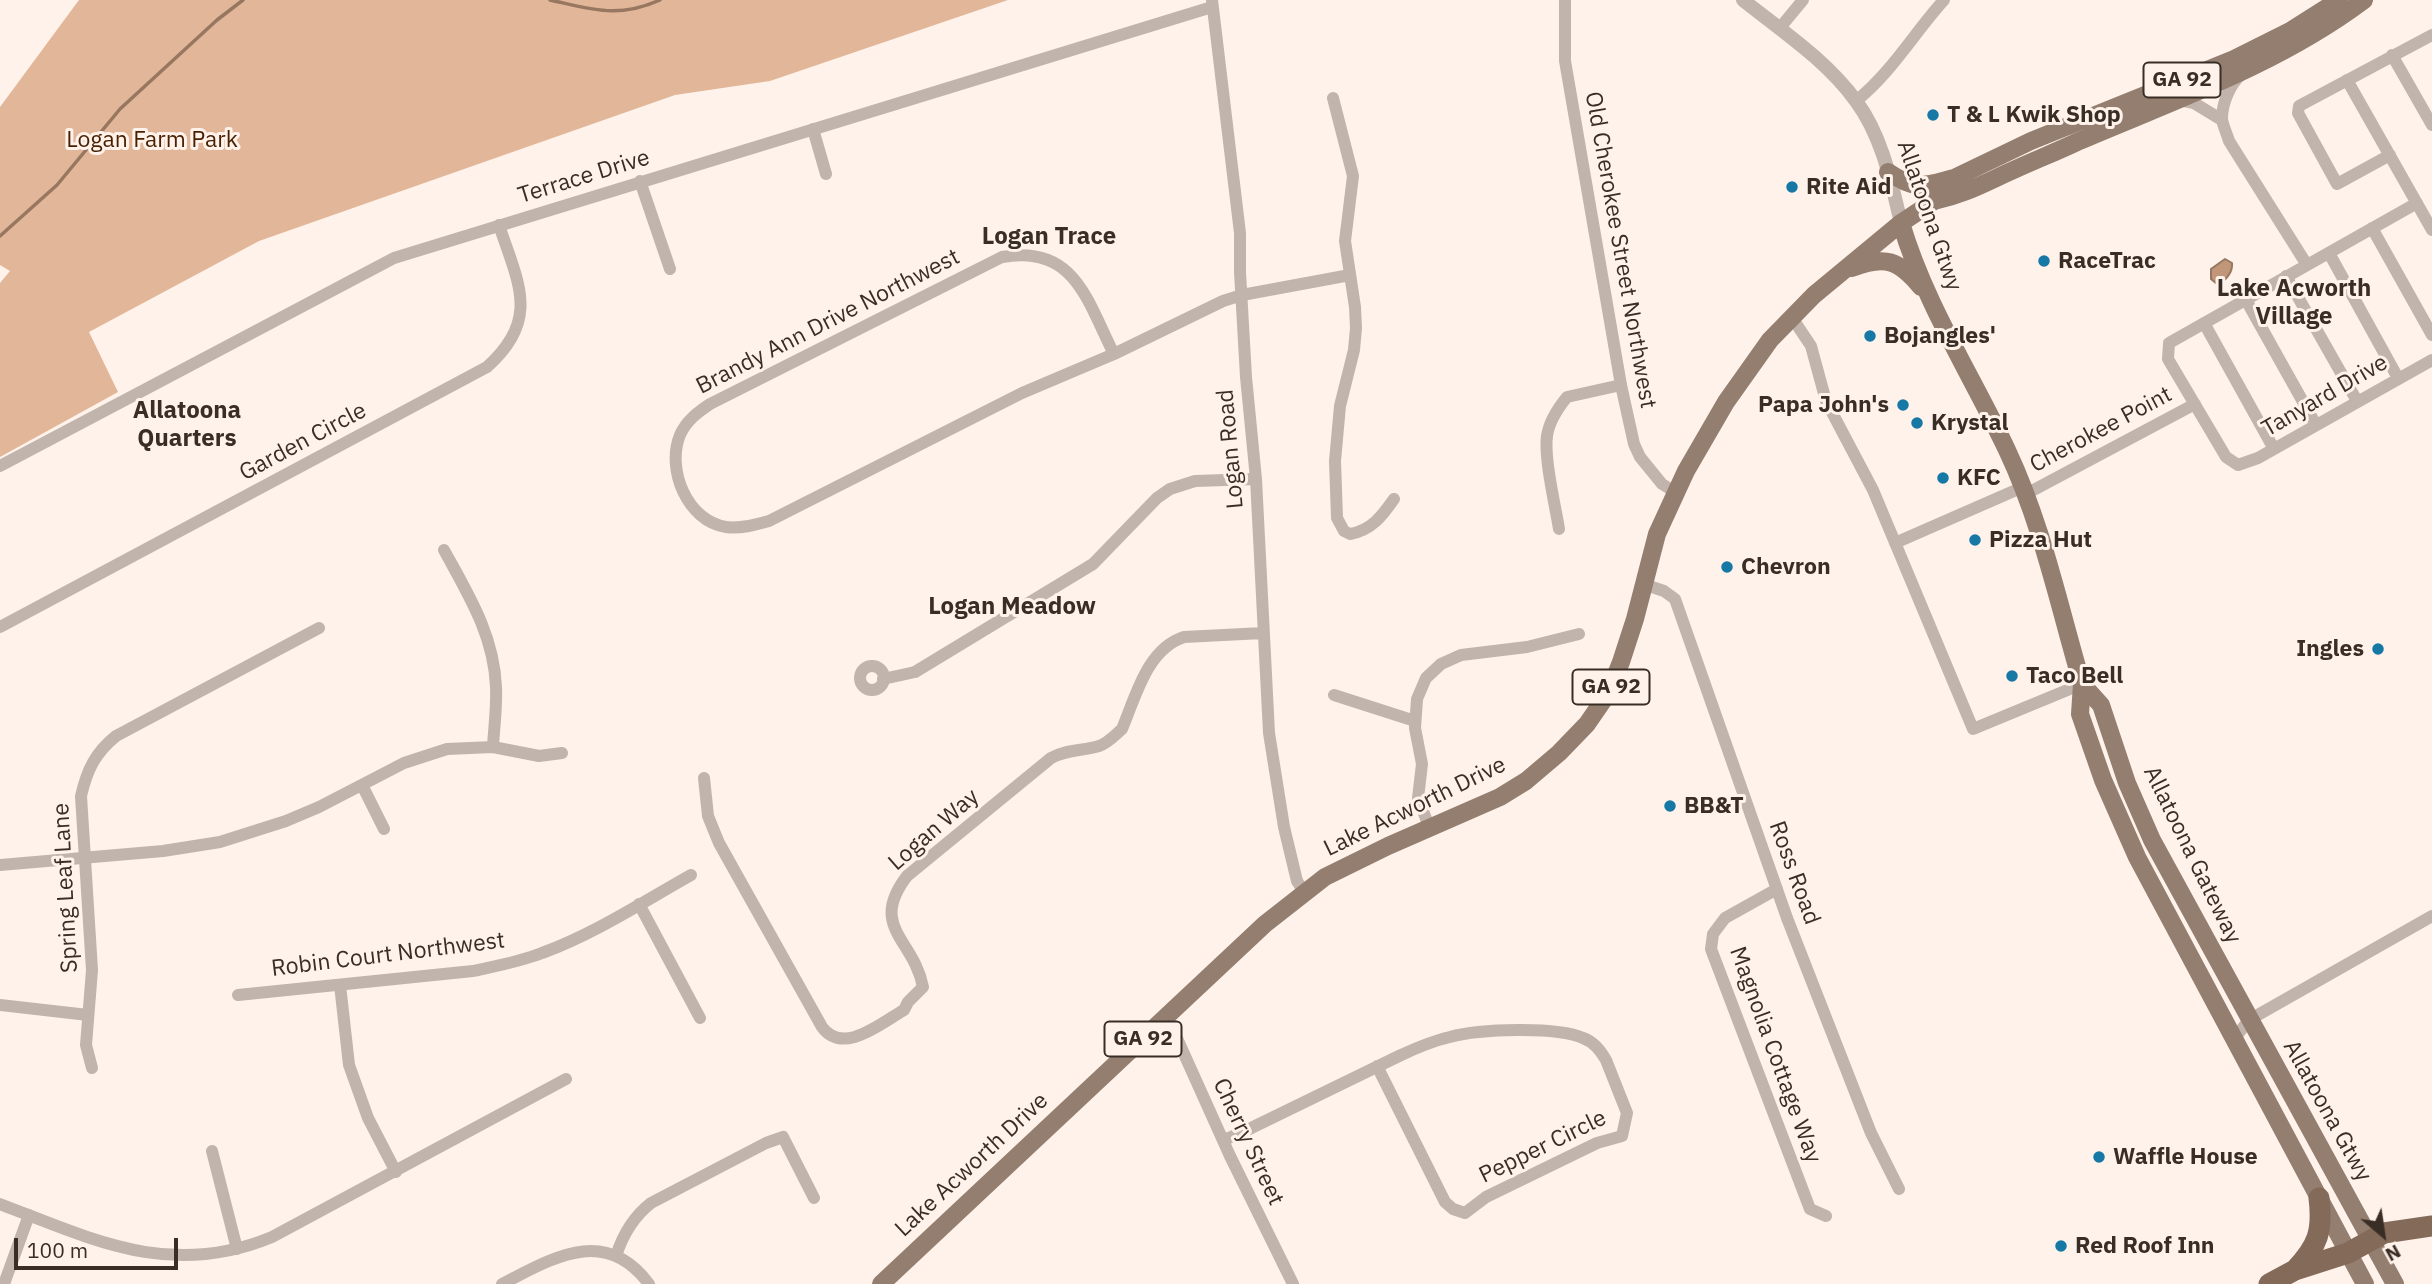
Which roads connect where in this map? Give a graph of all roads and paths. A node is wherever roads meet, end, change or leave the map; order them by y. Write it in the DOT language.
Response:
graph roads {
  1 [pos="1564,0"];
  2 [pos="1743,0"];
  3 [pos="1803,0"];
  4 [pos="1944,0"];
  5 [pos="2339,0"];
  6 [pos="2364,0"];
  7 [pos="1212,3"];
  8 [pos="1779,29"];
  9 [pos="2432,35"];
  10 [pos="2392,55"];
  11 [pos="2246,69"];
  12 [pos="2347,80"];
  13 [pos="1333,98"];
  14 [pos="2176,100"];
  15 [pos="1856,101"];
  16 [pos="2222,120"];
  17 [pos="2432,124"];
  18 [pos="813,129"];
  19 [pos="2390,155"];
  20 [pos="1888,172"];
  21 [pos="825,174"];
  22 [pos="1954,178"];
  23 [pos="640,181"];
  24 [pos="1934,201"];
  25 [pos="2417,203"];
  26 [pos="1901,223"];
  27 [pos="499,225"];
  28 [pos="2372,228"];
  29 [pos="2432,230"];
  30 [pos="2329,253"];
  31 [pos="2307,265"];
  32 [pos="670,270"];
  33 [pos="1839,274"];
  34 [pos="1350,275"];
  35 [pos="2287,276"];
  36 [pos="1242,295"];
  37 [pos="1928,296"];
  38 [pos="2246,300"];
  39 [pos="1791,316"];
  40 [pos="2204,323"];
  41 [pos="2432,335"];
  42 [pos="1114,354"];
  43 [pos="2432,360"];
  44 [pos="2398,378"];
  45 [pos="1621,385"];
  46 [pos="2357,401"];
  47 [pos="2195,404"];
  48 [pos="2316,425"];
  49 [pos="2274,449"];
  50 [pos="0,466"];
  51 [pos="1256,479"];
  52 [pos="2024,491"];
  53 [pos="1675,492"];
  54 [pos="1394,499"];
  55 [pos="1559,528"];
  56 [pos="1895,543"];
  57 [pos="444,550"];
  58 [pos="1643,584"];
  59 [pos="0,627"];
  60 [pos="319,628"];
  61 [pos="1263,633"];
  62 [pos="1579,634"];
  63 [pos="883,679"];
  64 [pos="2082,684"];
  65 [pos="1334,695"];
  66 [pos="1415,720"];
  67 [pos="493,747"];
  68 [pos="562,753"];
  69 [pos="705,778"];
  70 [pos="362,785"];
  71 [pos="384,829"];
  72 [pos="1430,830"];
  73 [pos="85,857"];
  74 [pos="0,865"];
  75 [pos="691,875"];
  76 [pos="1777,889"];
  77 [pos="1304,892"];
  78 [pos="639,904"];
  79 [pos="2432,916"];
  80 [pos="340,985"];
  81 [pos="238,995"];
  82 [pos="0,1005"];
  83 [pos="88,1015"];
  84 [pos="1167,1016"];
  85 [pos="700,1018"];
  86 [pos="2249,1020"];
  87 [pos="2234,1039"];
  88 [pos="2262,1042"];
  89 [pos="1377,1066"];
  90 [pos="92,1068"];
  91 [pos="566,1079"];
  92 [pos="1224,1140"];
  93 [pos="212,1151"];
  94 [pos="396,1172"];
  95 [pos="1899,1189"];
  96 [pos="814,1198"];
  97 [pos="2319,1198"];
  98 [pos="0,1204"];
  99 [pos="29,1215"];
  100 [pos="1826,1216"];
  101 [pos="2432,1226"];
  102 [pos="2370,1240"];
  103 [pos="237,1249"];
  104 [pos="2348,1253"];
  105 [pos="616,1256"];
  106 [pos="2295,1270"];
  107 [pos="4,1284"];
  108 [pos="502,1284"];
  109 [pos="649,1284"];
  110 [pos="881,1284"];
  111 [pos="1293,1284"];
  112 [pos="2269,1284"];
  113 [pos="2365,1284"];
  114 [pos="2395,1284"];
  1 -- 45 [label="street, Old Cherokee Street Northwest"];
  2 -- 8 [label="street, Allatoona Gtwy"];
  3 -- 8 [label="street"];
  4 -- 15 [label="street"];
  5 -- 22 [label="main road, Lake Acworth Drive / GA 92"];
  6 -- 11 [label="main road, Lake Acworth Drive"];
  7 -- 18 [label="street, Terrace Drive"];
  7 -- 36 [label="street, Logan Road"];
  8 -- 15 [label="street, Allatoona Gtwy"];
  9 -- 10 [label="street"];
  10 -- 12 [label="street"];
  10 -- 17 [label="street"];
  11 -- 14 [label="main road, Lake Acworth Drive / GA 92"];
  11 -- 16 [label="street"];
  12 -- 19 [label="street"];
  12 -- 19 [label="street"];
  13 -- 34 [label="street"];
  14 -- 16 [label="street"];
  14 -- 24 [label="main road, Lake Acworth Drive / GA 92"];
  15 -- 20 [label="street, Allatoona Gtwy"];
  16 -- 31 [label="street"];
  18 -- 21 [label="street"];
  18 -- 23 [label="street, Terrace Drive"];
  19 -- 25 [label="street"];
  20 -- 22 [label="main road"];
  20 -- 26 [label="street, Allatoona Gtwy"];
  22 -- 24 [label="main road, Lake Acworth Drive / GA 92"];
  23 -- 27 [label="street, Terrace Drive"];
  23 -- 32 [label="street"];
  24 -- 26 [label="main road, Lake Acworth Drive / GA 92"];
  25 -- 28 [label="street"];
  25 -- 29 [label="street"];
  26 -- 33 [label="main road, Lake Acworth Drive / GA 92"];
  26 -- 37 [label="main road, Allatoona Gtwy"];
  27 -- 50 [label="street, Terrace Drive"];
  27 -- 59 [label="street, Garden Circle"];
  28 -- 30 [label="street"];
  28 -- 41 [label="street"];
  30 -- 31 [label="street"];
  30 -- 44 [label="street"];
  31 -- 35 [label="street"];
  33 -- 37 [label="main road"];
  33 -- 39 [label="main road, Lake Acworth Drive / GA 92"];
  34 -- 36 [label="street, Brandy Ann Drive Northwest"];
  34 -- 54 [label="street"];
  35 -- 38 [label="street"];
  35 -- 46 [label="street"];
  36 -- 42 [label="street, Brandy Ann Drive Northwest"];
  36 -- 51 [label="street, Logan Road"];
  37 -- 52 [label="main road, Allatoona Gtwy"];
  38 -- 40 [label="street"];
  38 -- 48 [label="street"];
  39 -- 53 [label="main road, Lake Acworth Drive / GA 92"];
  39 -- 56 [label="street"];
  40 -- 47 [label="street"];
  40 -- 49 [label="street"];
  42 -- 42 [label="street, Brandy Ann Drive Northwest"];
  43 -- 44 [label="street, Tanyard Drive"];
  44 -- 46 [label="street, Tanyard Drive"];
  45 -- 53 [label="street, Old Cherokee Street Northwest"];
  45 -- 55 [label="street"];
  46 -- 48 [label="street, Tanyard Drive"];
  47 -- 49 [label="street, Tanyard Drive"];
  47 -- 52 [label="street, Cherokee Point"];
  48 -- 49 [label="street, Tanyard Drive"];
  51 -- 61 [label="street, Logan Road"];
  51 -- 63 [label="street"];
  52 -- 56 [label="street, Cherokee Point"];
  52 -- 64 [label="main road, Allatoona Gtwy"];
  53 -- 58 [label="main road, Lake Acworth Drive / GA 92"];
  56 -- 64 [label="street"];
  57 -- 67 [label="street"];
  58 -- 72 [label="main road, Lake Acworth Drive / GA 92"];
  58 -- 76 [label="street, Ross Road"];
  60 -- 73 [label="street, Spring Leaf Lane"];
  61 -- 69 [label="street, Logan Way"];
  61 -- 77 [label="street, Logan Road"];
  62 -- 66 [label="street"];
  64 -- 86 [label="main road, Allatoona Gateway"];
  64 -- 87 [label="main road, Allatoona Gateway"];
  65 -- 66 [label="street"];
  66 -- 72 [label="street"];
  67 -- 68 [label="street"];
  67 -- 70 [label="street"];
  70 -- 71 [label="street"];
  70 -- 73 [label="street"];
  72 -- 77 [label="main road, Lake Acworth Drive / GA 92"];
  73 -- 74 [label="street"];
  73 -- 83 [label="street, Spring Leaf Lane"];
  75 -- 78 [label="street, Robin Court Northwest"];
  76 -- 95 [label="street, Ross Road"];
  76 -- 100 [label="street, Magnolia Cottage Way"];
  77 -- 84 [label="main road, Lake Acworth Drive / GA 92"];
  78 -- 80 [label="street, Robin Court Northwest"];
  78 -- 85 [label="street"];
  79 -- 86 [label="street"];
  80 -- 81 [label="street, Robin Court Northwest"];
  80 -- 94 [label="street"];
  82 -- 83 [label="street"];
  83 -- 90 [label="street, Spring Leaf Lane"];
  84 -- 92 [label="street, Cherry Street"];
  84 -- 110 [label="main road, Lake Acworth Drive / GA 92"];
  86 -- 87 [label="street"];
  86 -- 88 [label="main road, Allatoona Gateway"];
  87 -- 97 [label="main road"];
  88 -- 102 [label="main road, Allatoona Gtwy"];
  89 -- 89 [label="street, Pepper Circle"];
  89 -- 92 [label="street, Pepper Circle"];
  91 -- 94 [label="street"];
  92 -- 111 [label="street, Cherry Street"];
  93 -- 103 [label="street"];
  94 -- 103 [label="street"];
  96 -- 105 [label="street"];
  97 -- 104 [label="main road"];
  97 -- 106 [label="highway"];
  98 -- 99 [label="street"];
  99 -- 103 [label="street"];
  99 -- 107 [label="street"];
  101 -- 102 [label="highway"];
  102 -- 104 [label="highway"];
  102 -- 114 [label="main road, Allatoona Gtwy"];
  104 -- 106 [label="highway"];
  104 -- 113 [label="main road"];
  105 -- 108 [label="street"];
  105 -- 109 [label="street"];
  106 -- 112 [label="highway"];
}
